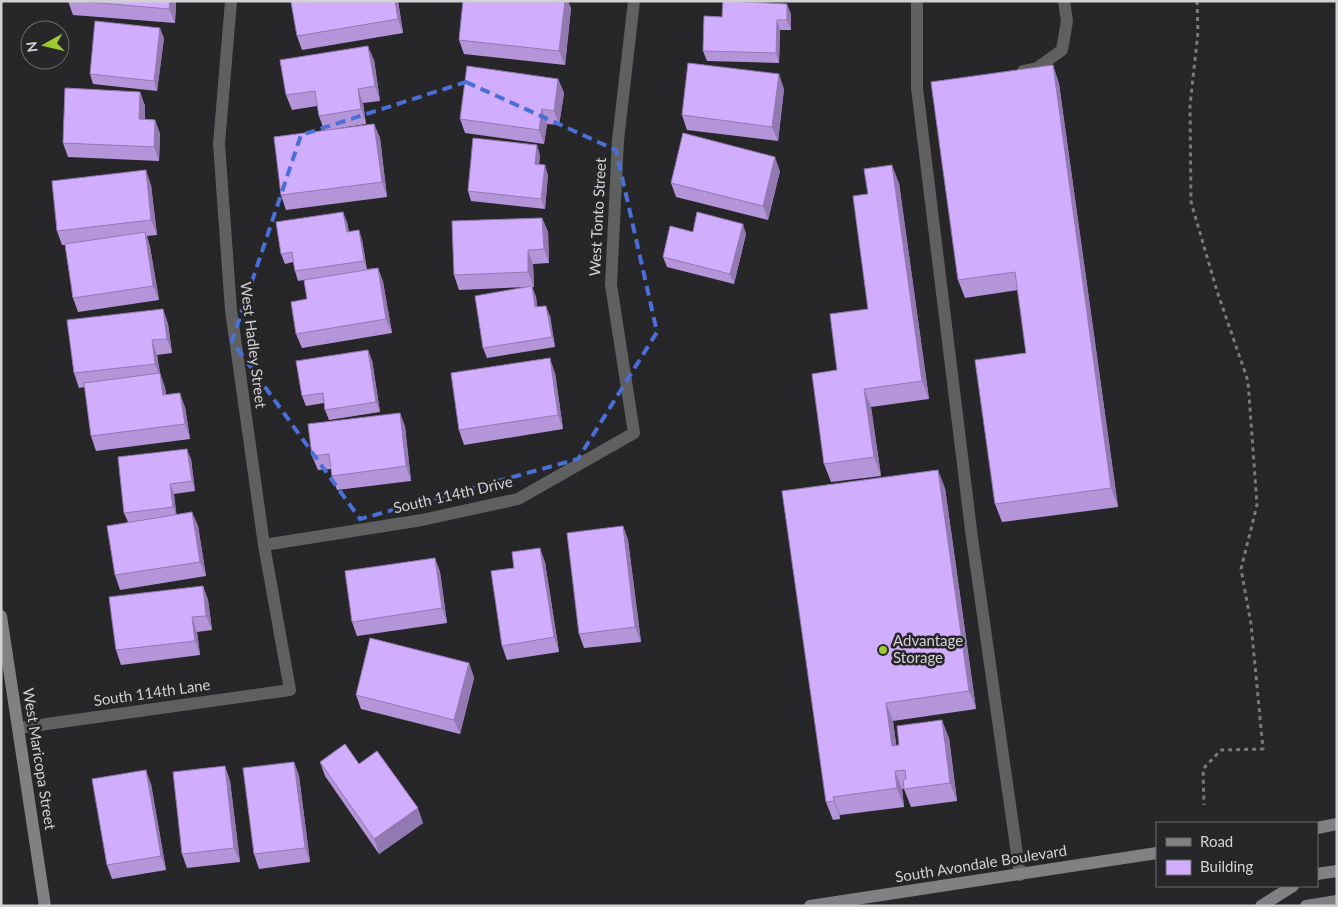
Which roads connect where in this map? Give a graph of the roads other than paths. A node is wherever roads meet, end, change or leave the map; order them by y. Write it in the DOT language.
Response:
graph roads {
  1 [pos="231,1"];
  2 [pos="634,1"];
  3 [pos="917,1"];
  4 [pos="1064,1"];
  5 [pos="1009,73"];
  6 [pos="634,433"];
  7 [pos="264,545"];
  8 [pos="1,616"];
  9 [pos="290,690"];
  10 [pos="18,728"];
  11 [pos="1337,824"];
  12 [pos="1318,828"];
  13 [pos="1156,853"];
  14 [pos="1337,871"];
  15 [pos="1318,874"];
  16 [pos="1020,875"];
  17 [pos="1291,887"];
  18 [pos="1337,901"];
  19 [pos="45,906"];
  20 [pos="810,906"];
  21 [pos="1261,906"];
  22 [pos="1306,906"];
  1 -- 7 [label="street, West Hadley Street"];
  2 -- 6 [label="street, West Tonto Street"];
  3 -- 16 [label="street"];
  4 -- 5 [label="street"];
  6 -- 7 [label="street, South 114th Drive"];
  7 -- 9 [label="street, West Hadley Street"];
  8 -- 10 [label="main road, West Maricopa Street"];
  9 -- 10 [label="street, South 114th Lane"];
  10 -- 19 [label="main road, West Maricopa Street"];
  11 -- 12 [label="main road"];
  13 -- 16 [label="main road, South Avondale Boulevard"];
  14 -- 15 [label="main road"];
  16 -- 20 [label="main road, South Avondale Boulevard"];
  17 -- 21 [label="main road"];
  18 -- 22 [label="main road"];
}
